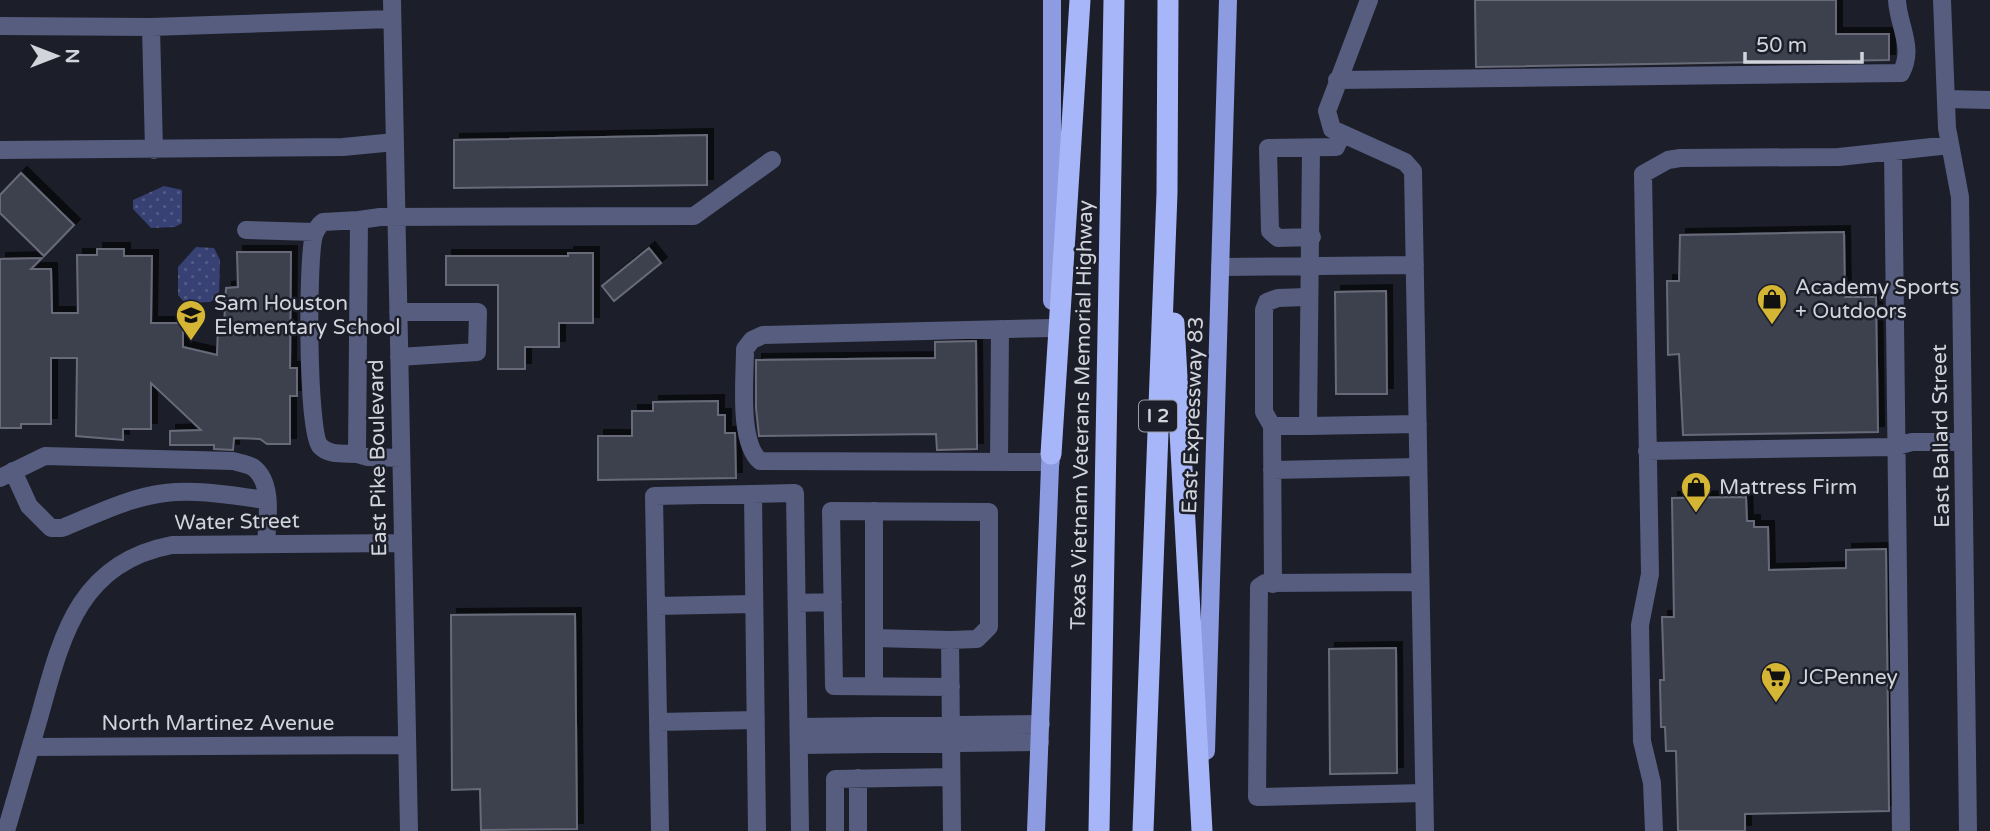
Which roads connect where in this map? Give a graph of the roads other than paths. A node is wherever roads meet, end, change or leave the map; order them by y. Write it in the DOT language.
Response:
graph roads {
  1 [pos="392,0"];
  2 [pos="1052,0"];
  3 [pos="1080,0"];
  4 [pos="1114,0"];
  5 [pos="1168,0"];
  6 [pos="1228,0"];
  7 [pos="1369,0"];
  8 [pos="1897,0"];
  9 [pos="1942,0"];
  10 [pos="392,19"];
  11 [pos="0,26"];
  12 [pos="151,27"];
  13 [pos="1337,80"];
  14 [pos="1946,99"];
  15 [pos="1990,100"];
  16 [pos="1342,134"];
  17 [pos="395,142"];
  18 [pos="1950,145"];
  19 [pos="1311,149"];
  20 [pos="0,150"];
  21 [pos="153,150"];
  22 [pos="1894,151"];
  23 [pos="772,160"];
  24 [pos="1167,193"];
  25 [pos="396,218"];
  26 [pos="359,220"];
  27 [pos="246,230"];
  28 [pos="316,232"];
  29 [pos="1312,237"];
  30 [pos="1415,265"];
  31 [pos="1308,266"];
  32 [pos="1220,267"];
  33 [pos="1307,297"];
  34 [pos="398,312"];
  35 [pos="1052,328"];
  36 [pos="1000,329"];
  37 [pos="399,357"];
  38 [pos="1418,424"];
  39 [pos="1272,426"];
  40 [pos="1308,426"];
  41 [pos="1963,442"];
  42 [pos="1896,446"];
  43 [pos="1647,451"];
  44 [pos="357,454"];
  45 [pos="401,458"];
  46 [pos="1051,458"];
  47 [pos="999,462"];
  48 [pos="1419,467"];
  49 [pos="1272,470"];
  50 [pos="7,475"];
  51 [pos="753,494"];
  52 [pos="267,499"];
  53 [pos="874,511"];
  54 [pos="402,543"];
  55 [pos="267,544"];
  56 [pos="1420,582"];
  57 [pos="1273,584"];
  58 [pos="833,602"];
  59 [pos="797,603"];
  60 [pos="754,604"];
  61 [pos="656,606"];
  62 [pos="874,638"];
  63 [pos="950,640"];
  64 [pos="874,686"];
  65 [pos="951,687"];
  66 [pos="756,720"];
  67 [pos="658,722"];
  68 [pos="1040,733"];
  69 [pos="951,734"];
  70 [pos="799,736"];
  71 [pos="407,745"];
  72 [pos="31,747"];
  73 [pos="951,777"];
  74 [pos="858,778"];
  75 [pos="1424,793"];
  76 [pos="838,829"];
  77 [pos="6,831"];
  78 [pos="409,831"];
  79 [pos="660,831"];
  80 [pos="757,831"];
  81 [pos="800,831"];
  82 [pos="858,831"];
  83 [pos="952,831"];
  84 [pos="1036,831"];
  85 [pos="1099,831"];
  86 [pos="1143,831"];
  87 [pos="1203,831"];
  88 [pos="1425,831"];
  89 [pos="1654,831"];
  90 [pos="1901,831"];
  91 [pos="1968,831"];
  1 -- 10 [label="street, East Pike Boulevard"];
  2 -- 35 [label="main road"];
  3 -- 46 [label="highway"];
  4 -- 85 [label="highway, Texas Vietnam Veterans Memorial Highway"];
  5 -- 24 [label="highway, I 2"];
  6 -- 32 [label="main road, East Expressway 83"];
  7 -- 13 [label="street"];
  8 -- 13 [label="street"];
  9 -- 14 [label="street, East Ballard Street"];
  10 -- 12 [label="street"];
  10 -- 17 [label="street, East Pike Boulevard"];
  11 -- 12 [label="street"];
  12 -- 21 [label="street"];
  13 -- 16 [label="street"];
  14 -- 15 [label="street"];
  14 -- 18 [label="street, East Ballard Street"];
  16 -- 19 [label="street"];
  16 -- 30 [label="street"];
  17 -- 21 [label="street"];
  17 -- 25 [label="street, East Pike Boulevard"];
  18 -- 22 [label="street"];
  18 -- 41 [label="street, East Ballard Street"];
  19 -- 29 [label="street"];
  19 -- 29 [label="street"];
  20 -- 21 [label="street"];
  22 -- 42 [label="street"];
  22 -- 43 [label="street"];
  23 -- 25 [label="street"];
  24 -- 86 [label="highway, I 2"];
  24 -- 87 [label="highway"];
  25 -- 26 [label="street"];
  25 -- 34 [label="street, East Pike Boulevard"];
  26 -- 28 [label="street"];
  26 -- 44 [label="street"];
  27 -- 28 [label="street"];
  28 -- 44 [label="street"];
  29 -- 31 [label="street"];
  30 -- 31 [label="street"];
  30 -- 38 [label="street"];
  31 -- 32 [label="street"];
  31 -- 33 [label="street"];
  32 -- 87 [label="main road, East Expressway 83"];
  33 -- 39 [label="street"];
  33 -- 40 [label="street"];
  34 -- 37 [label="street, East Pike Boulevard"];
  34 -- 37 [label="street"];
  35 -- 36 [label="street"];
  35 -- 46 [label="main road"];
  36 -- 47 [label="street"];
  36 -- 47 [label="street"];
  37 -- 45 [label="street, East Pike Boulevard"];
  38 -- 40 [label="street"];
  38 -- 48 [label="street"];
  39 -- 40 [label="street"];
  39 -- 49 [label="street"];
  41 -- 42 [label="street"];
  41 -- 91 [label="street, East Ballard Street"];
  42 -- 43 [label="street"];
  42 -- 90 [label="street"];
  43 -- 89 [label="street"];
  44 -- 45 [label="street"];
  45 -- 54 [label="street, East Pike Boulevard"];
  46 -- 47 [label="street"];
  46 -- 68 [label="main road"];
  48 -- 49 [label="street"];
  48 -- 56 [label="street"];
  49 -- 57 [label="street"];
  50 -- 52 [label="street"];
  50 -- 52 [label="street"];
  51 -- 59 [label="street"];
  51 -- 60 [label="street"];
  51 -- 61 [label="street"];
  52 -- 55 [label="street"];
  53 -- 58 [label="street"];
  53 -- 62 [label="street"];
  53 -- 63 [label="street"];
  54 -- 55 [label="street, Water Street"];
  54 -- 71 [label="street, East Pike Boulevard"];
  55 -- 72 [label="street, Water Street"];
  56 -- 57 [label="street"];
  56 -- 75 [label="street"];
  57 -- 75 [label="street"];
  58 -- 59 [label="street"];
  58 -- 64 [label="street"];
  59 -- 70 [label="street"];
  60 -- 61 [label="street"];
  60 -- 66 [label="street"];
  61 -- 67 [label="street"];
  62 -- 63 [label="street"];
  62 -- 64 [label="street"];
  63 -- 65 [label="street"];
  64 -- 65 [label="street"];
  65 -- 69 [label="street"];
  66 -- 67 [label="street"];
  66 -- 80 [label="street"];
  67 -- 79 [label="street"];
  68 -- 69 [label="street"];
  68 -- 84 [label="main road"];
  69 -- 70 [label="street"];
  69 -- 73 [label="street"];
  70 -- 81 [label="street"];
  71 -- 72 [label="street, North Martinez Avenue"];
  71 -- 78 [label="street, East Pike Boulevard"];
  72 -- 77 [label="street, Water Street"];
  73 -- 74 [label="street"];
  73 -- 83 [label="street"];
  74 -- 76 [label="street"];
  74 -- 82 [label="street"];
  75 -- 88 [label="street"];
}
